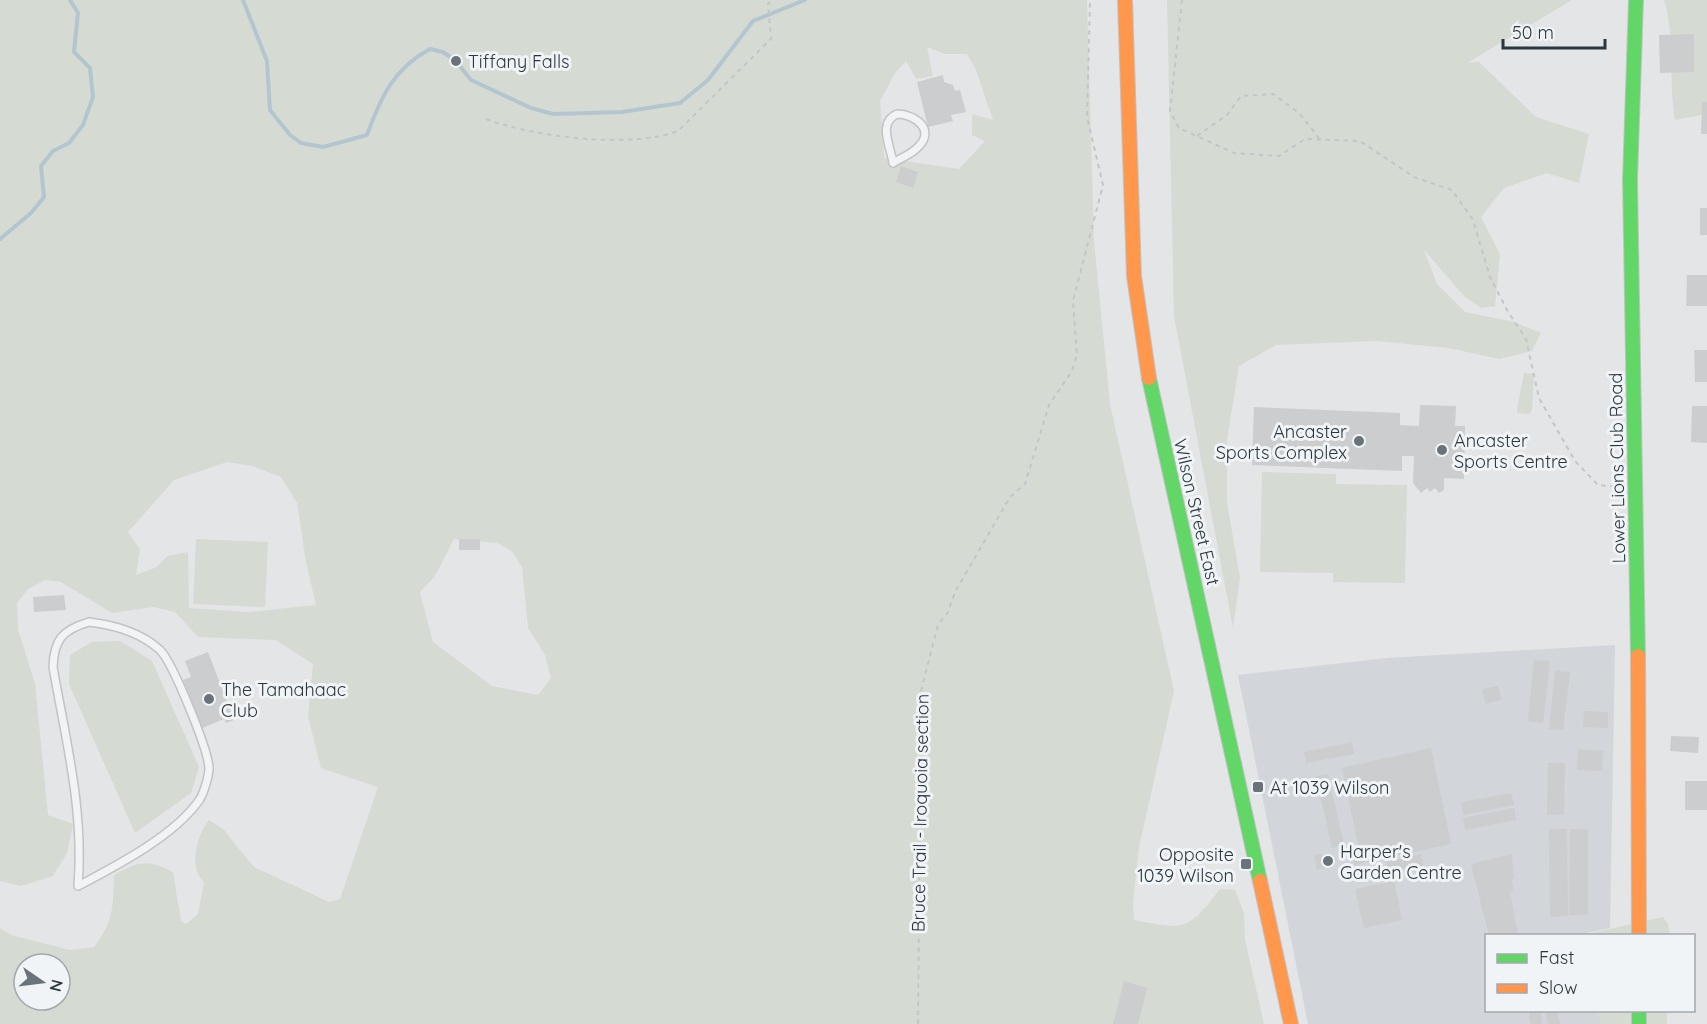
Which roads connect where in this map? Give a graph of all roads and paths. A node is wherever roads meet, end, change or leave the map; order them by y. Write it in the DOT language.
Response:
graph roads {
  1 [pos="772,0"];
  2 [pos="1090,0"];
  3 [pos="1125,0"];
  4 [pos="1182,0"];
  5 [pos="1636,0"];
  6 [pos="486,119"];
  7 [pos="1197,136"];
  8 [pos="1319,138"];
  9 [pos="893,163"];
  10 [pos="1635,488"];
  11 [pos="78,886"];
  12 [pos="1639,934"];
  13 [pos="918,1024"];
  14 [pos="1292,1024"];
  1 -- 6 [label="path"];
  2 -- 13 [label="path, Bruce Trail - Iroquoia section"];
  3 -- 14 [label="main road, Wilson Street East"];
  4 -- 7 [label="path"];
  5 -- 10 [label="main road, Lower Lions Club Road"];
  7 -- 8 [label="path"];
  7 -- 10 [label="path"];
  9 -- 9 [label="lane"];
  10 -- 12 [label="main road, Lower Lions Club Road"];
  11 -- 11 [label="lane"];
}
